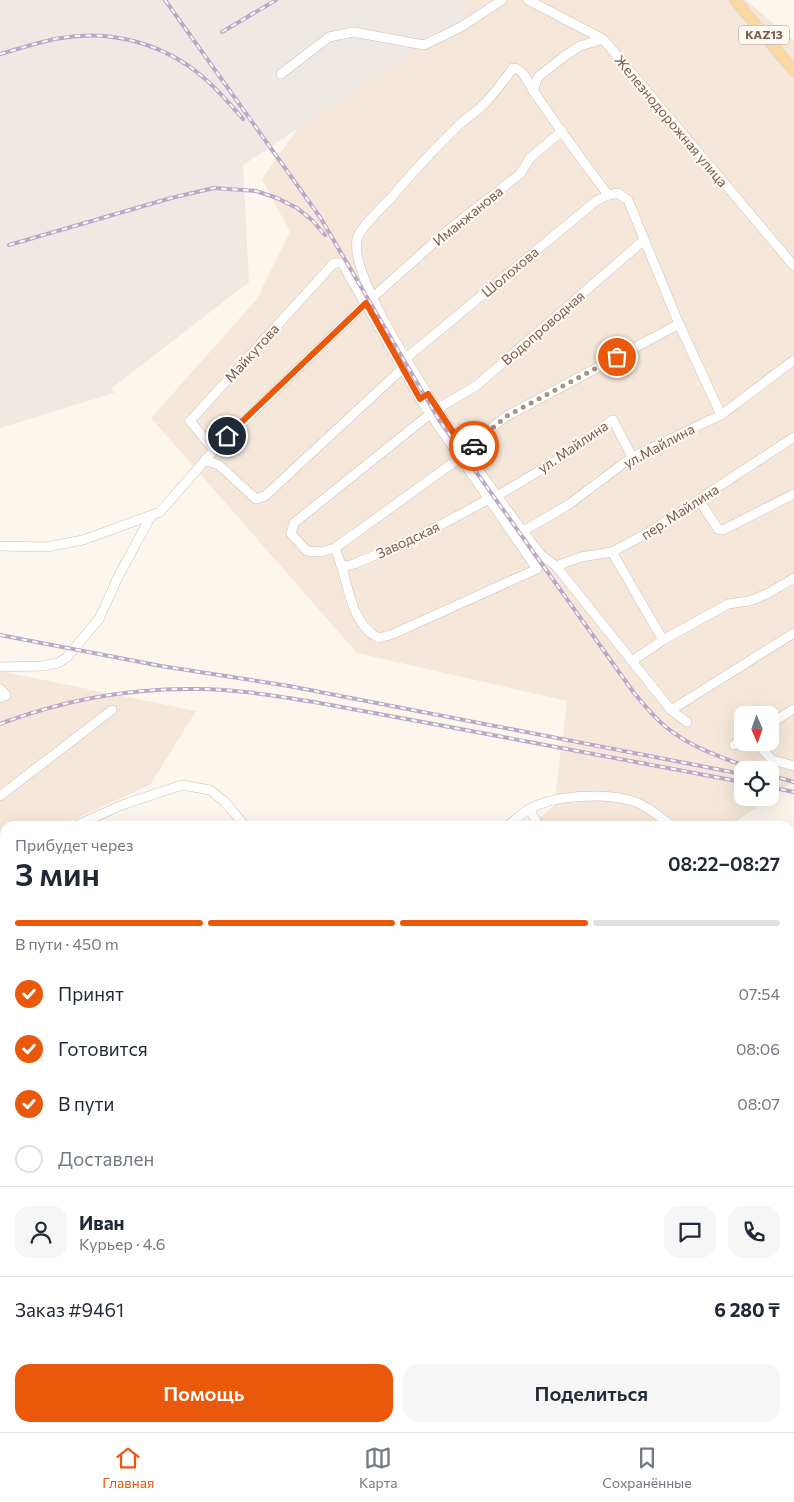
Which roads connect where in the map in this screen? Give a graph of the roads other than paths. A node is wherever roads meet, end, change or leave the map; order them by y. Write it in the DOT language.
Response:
graph roads {
  1 [pos="502,0"];
  2 [pos="528,0"];
  3 [pos="735,0"];
  4 [pos="603,39"];
  5 [pos="519,70"];
  6 [pos="794,71"];
  7 [pos="542,72"];
  8 [pos="281,74"];
  9 [pos="533,91"];
  10 [pos="562,131"];
  11 [pos="608,195"];
  12 [pos="644,240"];
  13 [pos="794,266"];
  14 [pos="369,301"];
  15 [pos="679,324"];
  16 [pos="406,358"];
  17 [pos="794,360"];
  18 [pos="402,369"];
  19 [pos="424,396"];
  20 [pos="434,412"];
  21 [pos="721,415"];
  22 [pos="794,437"];
  23 [pos="214,450"];
  24 [pos="464,455"];
  25 [pos="632,457"];
  26 [pos="205,460"];
  27 [pos="794,494"];
  28 [pos="493,497"];
  29 [pos="699,500"];
  30 [pos="151,516"];
  31 [pos="523,531"];
  32 [pos="0,546"];
  33 [pos="335,548"];
  34 [pos="612,552"];
  35 [pos="341,565"];
  36 [pos="556,566"];
  37 [pos="794,578"];
  38 [pos="794,633"];
  39 [pos="664,640"];
  40 [pos="632,661"];
  41 [pos="0,668"];
  42 [pos="0,689"];
  43 [pos="0,698"];
  44 [pos="794,709"];
  45 [pos="112,710"];
  46 [pos="670,710"];
  47 [pos="779,718"];
  48 [pos="687,722"];
  49 [pos="764,751"];
  50 [pos="794,766"];
  51 [pos="0,796"];
  52 [pos="529,809"];
  53 [pos="87,821"];
  54 [pos="241,821"];
  55 [pos="513,821"];
  56 [pos="536,821"];
  57 [pos="664,821"];
  1 -- 8 [label="street"];
  2 -- 4 [label="street, Железнодорожная улица"];
  3 -- 6 [label="main road, KAZ13"];
  4 -- 7 [label="street"];
  4 -- 13 [label="street, Железнодорожная улица"];
  5 -- 7 [label="street"];
  5 -- 9 [label="street"];
  5 -- 14 [label="street"];
  7 -- 9 [label="street"];
  9 -- 10 [label="street"];
  10 -- 11 [label="street"];
  10 -- 14 [label="street, Иманжанова"];
  11 -- 12 [label="street, Шолохова"];
  11 -- 16 [label="street, Шолохова"];
  12 -- 15 [label="street"];
  12 -- 20 [label="street, Водопроводная"];
  14 -- 16 [label="street"];
  14 -- 18 [label="street"];
  14 -- 23 [label="street, Иманжанова"];
  14 -- 23 [label="street, Майкутова"];
  15 -- 21 [label="street"];
  15 -- 24 [label="street"];
  16 -- 19 [label="street"];
  17 -- 21 [label="street, ул.Майлина"];
  18 -- 19 [label="street"];
  18 -- 26 [label="street"];
  19 -- 20 [label="street"];
  20 -- 24 [label="street"];
  20 -- 33 [label="street, Водопроводная"];
  21 -- 25 [label="street, ул.Майлина"];
  22 -- 29 [label="street, пер. Майлина"];
  23 -- 26 [label="street, Иманжанова"];
  24 -- 28 [label="street"];
  24 -- 33 [label="street"];
  25 -- 28 [label="street, ул. Майлина"];
  25 -- 31 [label="street, ул.Майлина"];
  26 -- 30 [label="street, Иманжанова"];
  27 -- 29 [label="street"];
  28 -- 31 [label="street"];
  28 -- 35 [label="street, Заводская"];
  28 -- 35 [label="street"];
  29 -- 34 [label="street, пер. Майлина"];
  30 -- 32 [label="street"];
  30 -- 41 [label="street"];
  31 -- 36 [label="street"];
  33 -- 35 [label="street"];
  34 -- 36 [label="street, пер. Майлина"];
  34 -- 39 [label="street"];
  36 -- 40 [label="street"];
  37 -- 39 [label="street"];
  38 -- 46 [label="street"];
  39 -- 40 [label="street"];
  40 -- 46 [label="street"];
  42 -- 43 [label="street"];
  44 -- 47 [label="street"];
  45 -- 51 [label="street"];
  46 -- 48 [label="street"];
  49 -- 50 [label="street"];
  52 -- 55 [label="street"];
  52 -- 56 [label="street"];
  52 -- 57 [label="street"];
  53 -- 54 [label="street"];
}
